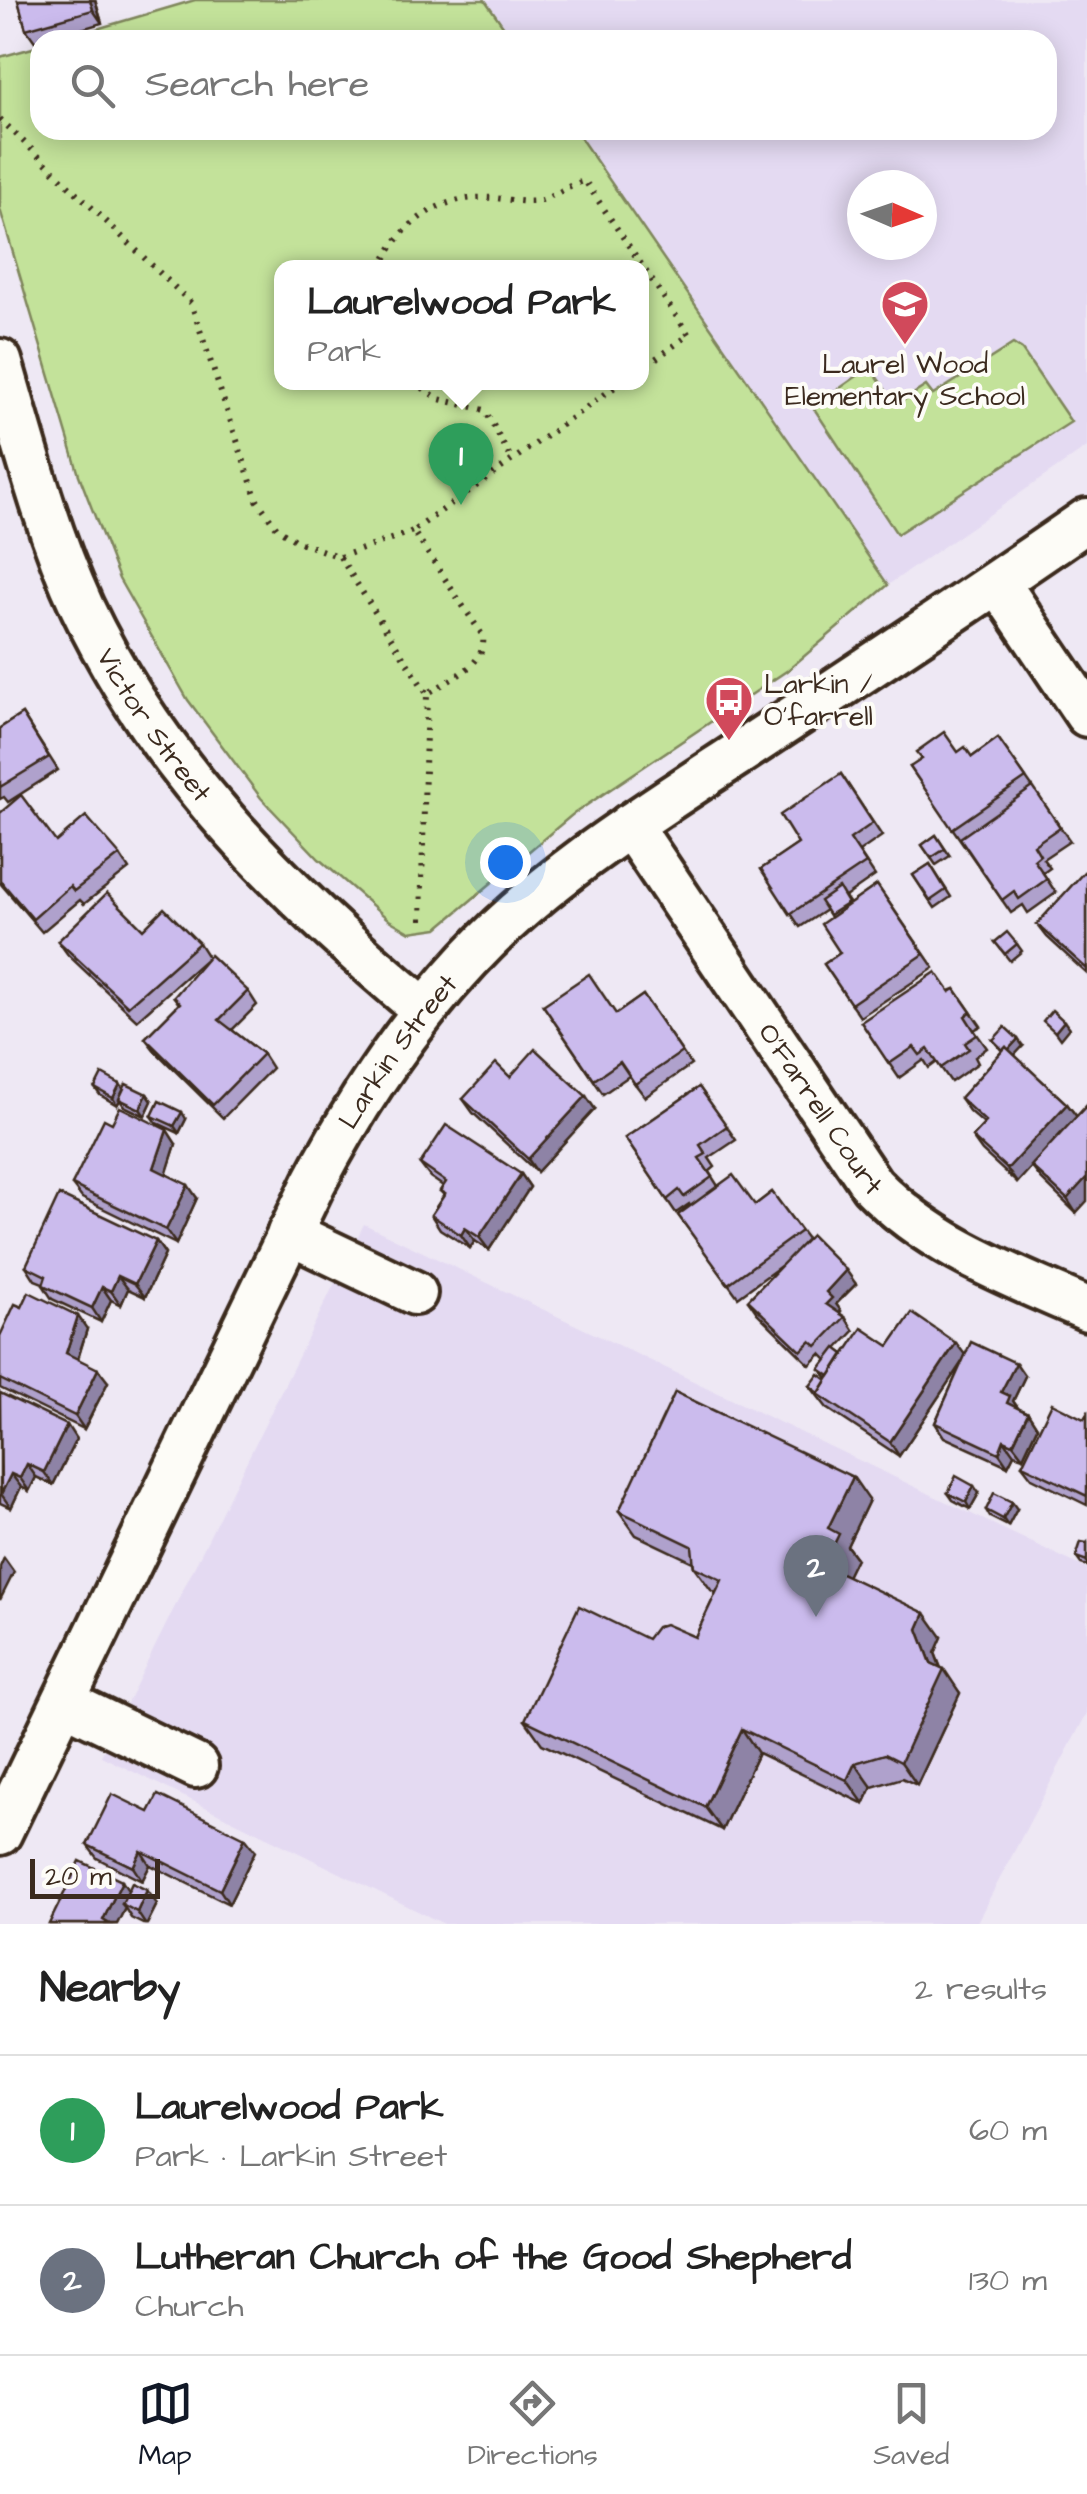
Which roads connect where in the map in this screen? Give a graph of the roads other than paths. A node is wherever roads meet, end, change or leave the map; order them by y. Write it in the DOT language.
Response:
graph roads {
  1 [pos="0,361"];
  2 [pos="8,422"];
  3 [pos="1087,520"];
  4 [pos="998,583"];
  5 [pos="1087,715"];
  6 [pos="630,825"];
  7 [pos="424,1010"];
  8 [pos="289,1233"];
  9 [pos="415,1293"];
  10 [pos="1087,1310"];
  11 [pos="64,1702"];
  12 [pos="196,1766"];
  13 [pos="0,1833"];
  1 -- 2 [label="street, Victor Street"];
  2 -- 7 [label="street, Victor Street"];
  3 -- 4 [label="street, Larkin Street"];
  4 -- 5 [label="street"];
  4 -- 6 [label="street, Larkin Street"];
  6 -- 7 [label="street, Larkin Street"];
  6 -- 10 [label="street, O'Farrell Court"];
  7 -- 8 [label="street, Larkin Street"];
  8 -- 9 [label="street"];
  8 -- 11 [label="street, Larkin Street"];
  11 -- 12 [label="street"];
  11 -- 13 [label="street, Larkin Street"];
}
